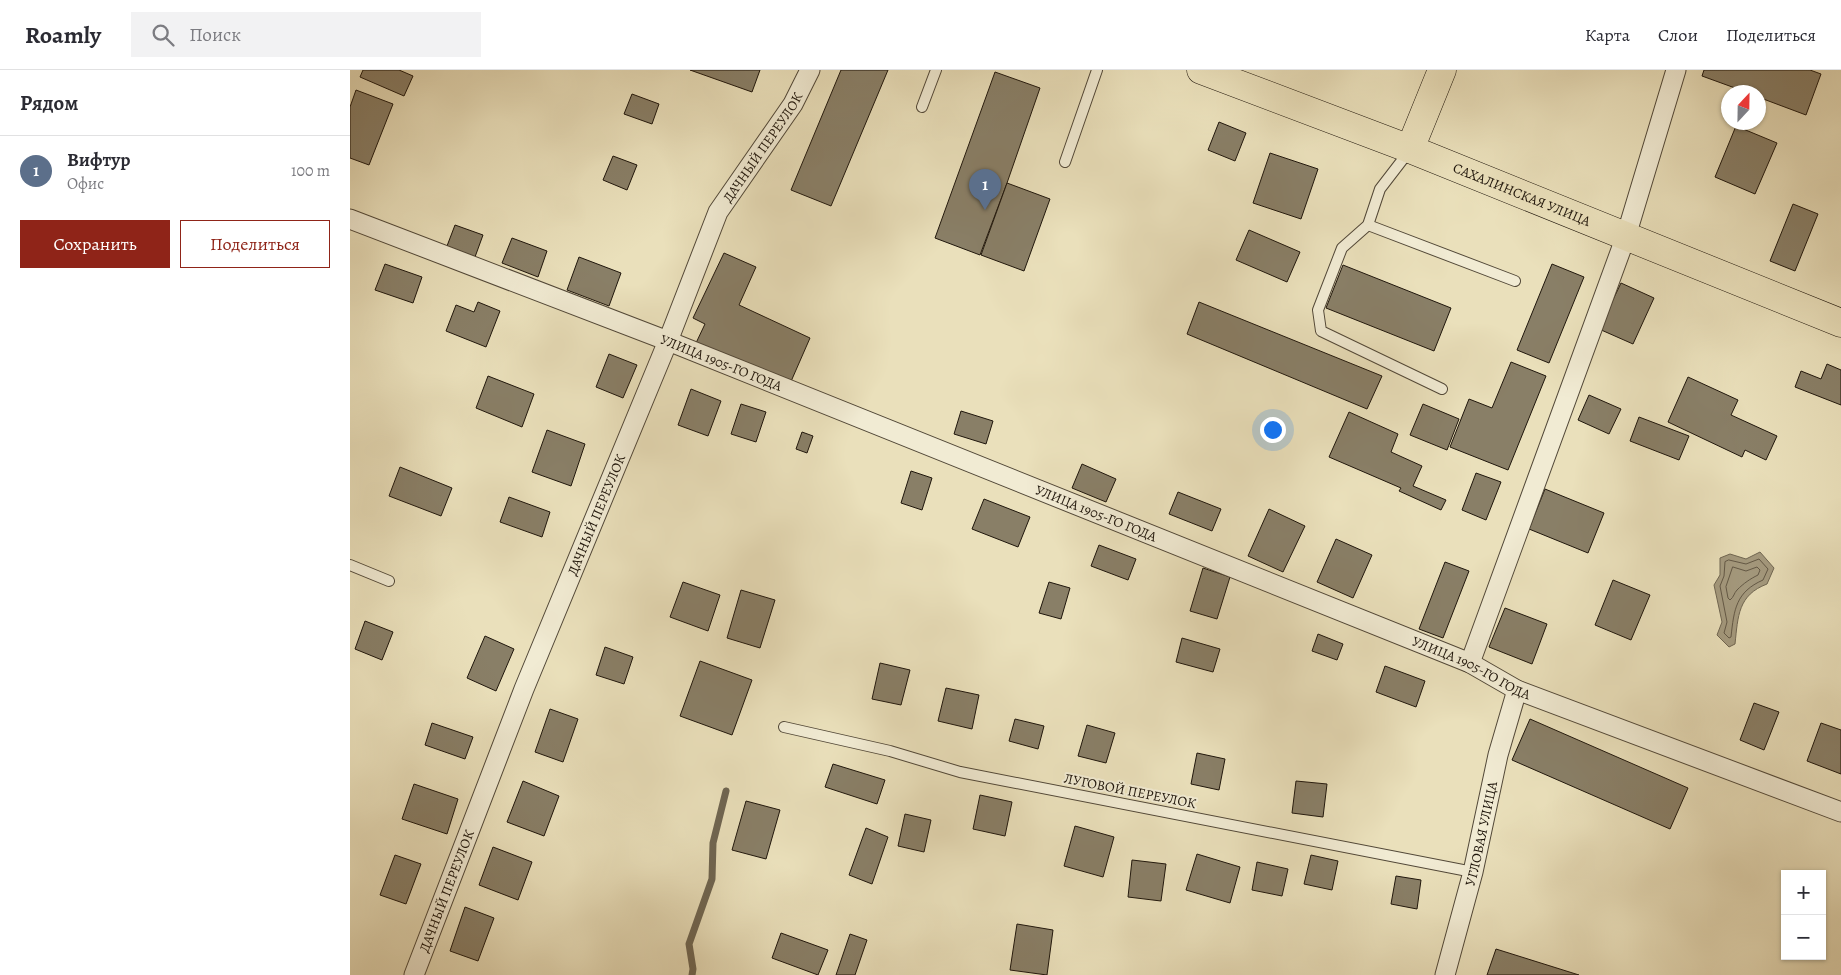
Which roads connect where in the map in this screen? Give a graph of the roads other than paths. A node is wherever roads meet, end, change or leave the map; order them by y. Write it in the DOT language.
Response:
graph roads {
  1 [pos="810,70"];
  2 [pos="936,70"];
  3 [pos="1097,70"];
  4 [pos="1201,70"];
  5 [pos="1442,70"];
  6 [pos="1676,70"];
  7 [pos="922,107"];
  8 [pos="1410,149"];
  9 [pos="1065,162"];
  10 [pos="350,219"];
  11 [pos="1368,225"];
  12 [pos="1626,236"];
  13 [pos="1515,282"];
  14 [pos="1841,323"];
  15 [pos="668,341"];
  16 [pos="1442,389"];
  17 [pos="350,565"];
  18 [pos="390,581"];
  19 [pos="1470,663"];
  20 [pos="1517,690"];
  21 [pos="784,727"];
  22 [pos="1841,812"];
  23 [pos="1472,872"];
  24 [pos="414,975"];
  25 [pos="1445,975"];
  1 -- 15 [label="street, ДАЧНЫЙ ПЕРЕУЛОК"];
  2 -- 7 [label="lane"];
  3 -- 9 [label="lane"];
  4 -- 8 [label="main road, САХАЛИНСКАЯ УЛИЦА"];
  5 -- 8 [label="main road"];
  6 -- 12 [label="street"];
  8 -- 11 [label="lane"];
  8 -- 12 [label="main road, САХАЛИНСКАЯ УЛИЦА"];
  10 -- 15 [label="street, УЛИЦА 1905-ГО ГОДА"];
  11 -- 13 [label="lane"];
  11 -- 16 [label="lane"];
  12 -- 14 [label="main road, САХАЛИНСКАЯ УЛИЦА"];
  12 -- 19 [label="street"];
  15 -- 19 [label="street, УЛИЦА 1905-ГО ГОДА"];
  15 -- 24 [label="street, ДАЧНЫЙ ПЕРЕУЛОК"];
  17 -- 18 [label="lane"];
  19 -- 20 [label="street, УЛИЦА 1905-ГО ГОДА"];
  20 -- 22 [label="street, УЛИЦА 1905-ГО ГОДА"];
  20 -- 23 [label="street, УГЛОВАЯ УЛИЦА"];
  21 -- 23 [label="lane, ЛУГОВОЙ ПЕРЕУЛОК"];
  23 -- 25 [label="street, УГЛОВАЯ УЛИЦА"];
}
